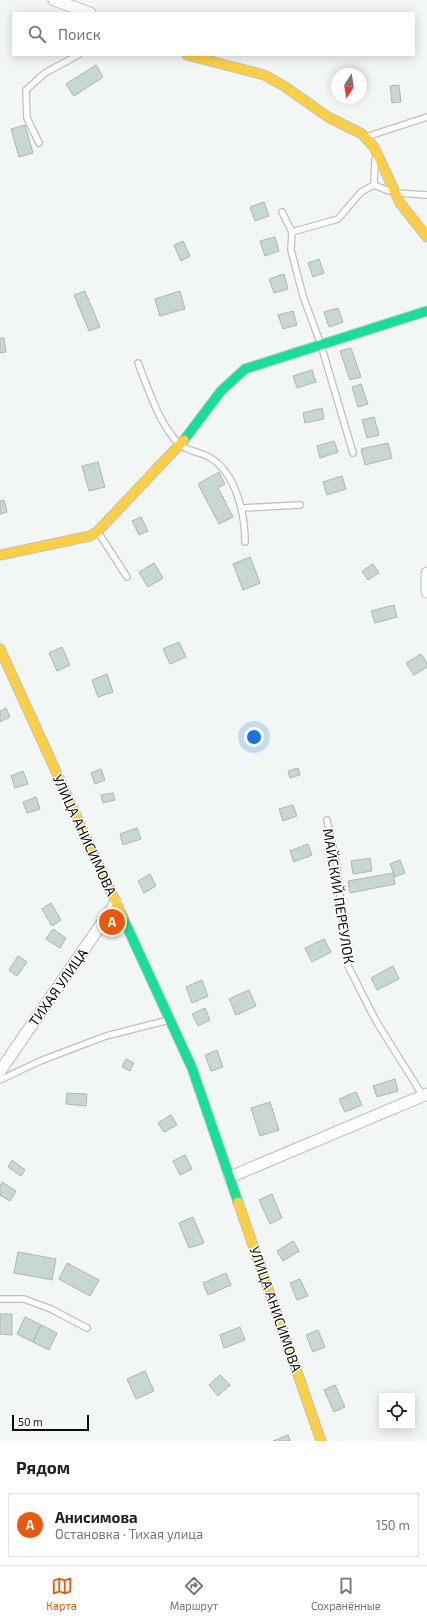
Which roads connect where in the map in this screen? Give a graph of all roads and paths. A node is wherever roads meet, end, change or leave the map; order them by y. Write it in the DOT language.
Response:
graph roads {
  1 [pos="54,0"];
  2 [pos="87,12"];
  3 [pos="76,56"];
  4 [pos="190,56"];
  5 [pos="427,117"];
  6 [pos="366,137"];
  7 [pos="39,143"];
  8 [pos="375,151"];
  9 [pos="374,185"];
  10 [pos="394,192"];
  11 [pos="427,195"];
  12 [pos="282,212"];
  13 [pos="292,232"];
  14 [pos="427,237"];
  15 [pos="427,311"];
  16 [pos="321,345"];
  17 [pos="138,363"];
  18 [pos="180,445"];
  19 [pos="352,453"];
  20 [pos="300,505"];
  21 [pos="242,508"];
  22 [pos="97,532"];
  23 [pos="245,542"];
  24 [pos="0,555"];
  25 [pos="427,572"];
  26 [pos="127,577"];
  27 [pos="427,592"];
  28 [pos="0,649"];
  29 [pos="327,820"];
  30 [pos="116,903"];
  31 [pos="170,1020"];
  32 [pos="0,1071"];
  33 [pos="0,1080"];
  34 [pos="426,1096"];
  35 [pos="230,1177"];
  36 [pos="0,1299"];
  37 [pos="88,1328"];
  38 [pos="322,1441"];
  1 -- 2 [label="street"];
  3 -- 7 [label="lane"];
  4 -- 6 [label="street"];
  5 -- 6 [label="lane"];
  6 -- 8 [label="street"];
  8 -- 9 [label="lane"];
  8 -- 10 [label="street"];
  9 -- 10 [label="lane"];
  9 -- 13 [label="lane"];
  10 -- 11 [label="lane"];
  10 -- 14 [label="street"];
  12 -- 13 [label="lane"];
  13 -- 16 [label="lane"];
  15 -- 16 [label="street"];
  16 -- 18 [label="street"];
  16 -- 19 [label="lane"];
  17 -- 18 [label="lane"];
  18 -- 21 [label="lane"];
  18 -- 22 [label="street"];
  20 -- 21 [label="lane"];
  21 -- 23 [label="lane"];
  22 -- 24 [label="street"];
  22 -- 26 [label="lane"];
  25 -- 27 [label="street"];
  28 -- 30 [label="street, УЛИЦА АНИСИМОВА"];
  29 -- 34 [label="lane, МАЙСКИЙ ПЕРЕУЛОК"];
  30 -- 31 [label="street, УЛИЦА АНИСИМОВА"];
  30 -- 32 [label="street, ТИХАЯ УЛИЦА"];
  31 -- 33 [label="lane"];
  31 -- 35 [label="street, УЛИЦА АНИСИМОВА"];
  34 -- 35 [label="street"];
  35 -- 38 [label="street, УЛИЦА АНИСИМОВА"];
  36 -- 37 [label="lane"];
}
